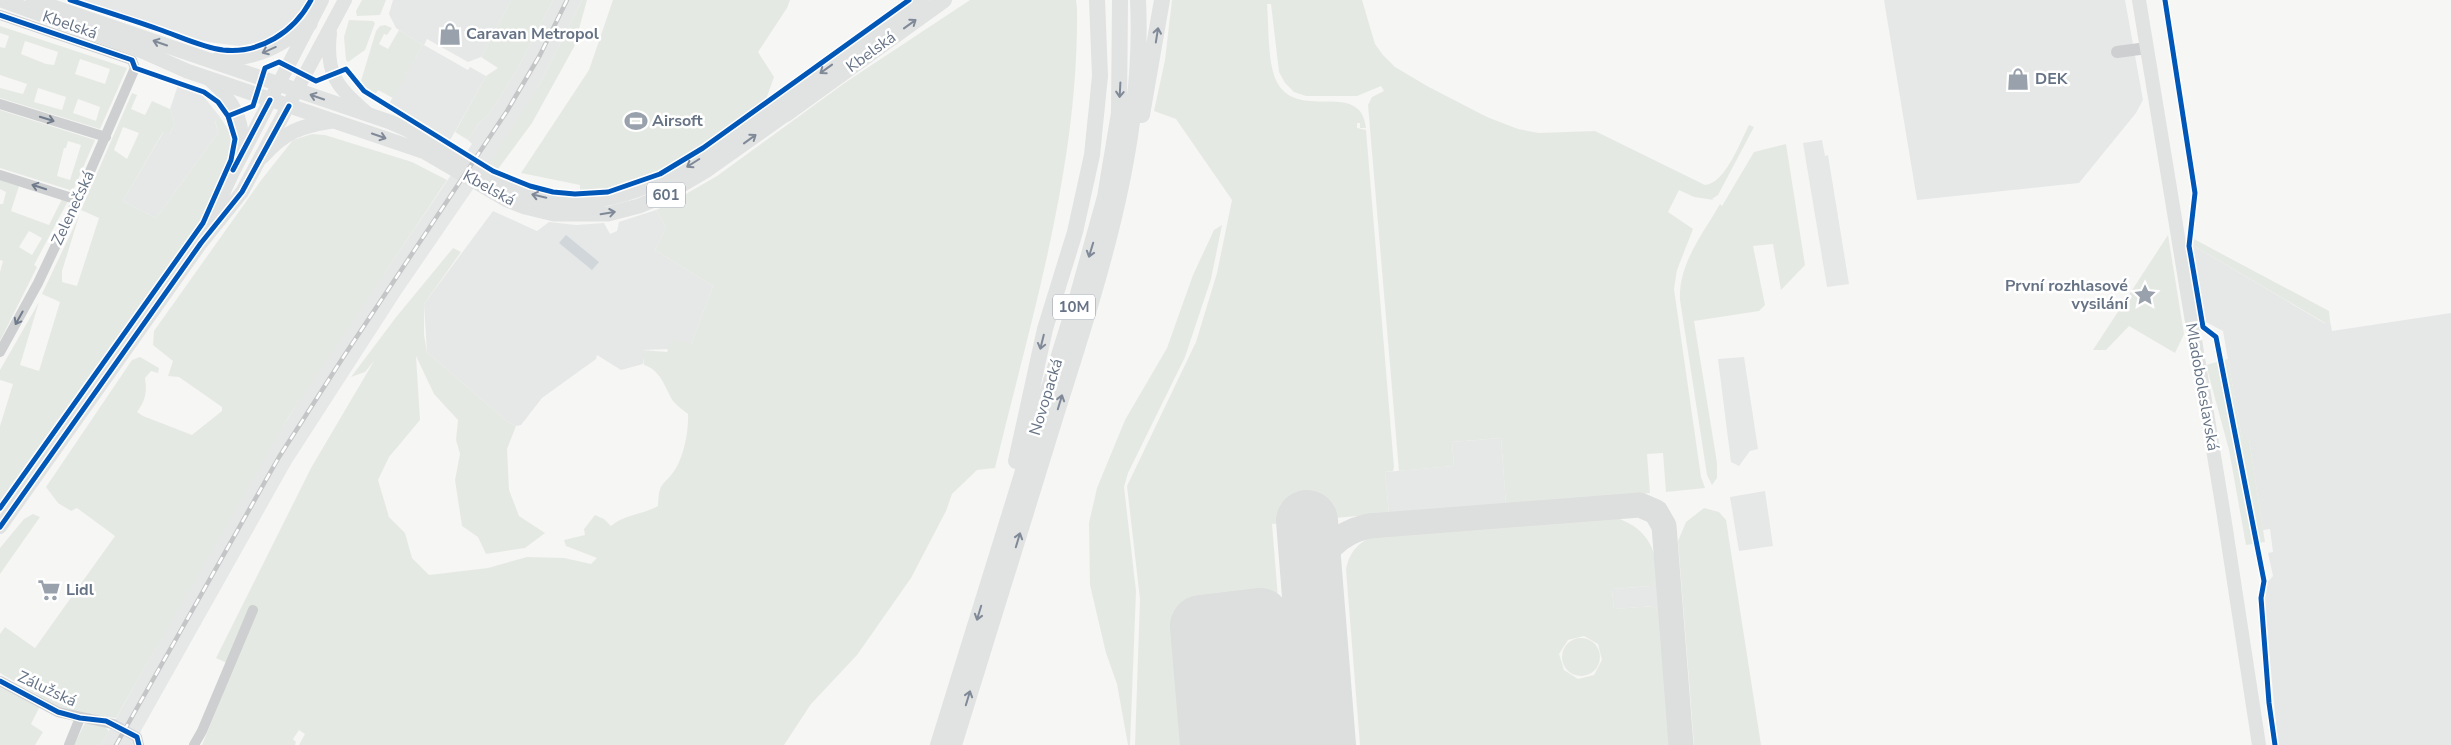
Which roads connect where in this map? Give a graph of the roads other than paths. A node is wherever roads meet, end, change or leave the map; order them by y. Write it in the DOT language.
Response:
graph roads {
  1 [pos="1,0"];
  2 [pos="33,0"];
  3 [pos="322,0"];
  4 [pos="345,0"];
  5 [pos="922,0"];
  6 [pos="944,0"];
  7 [pos="1097,0"];
  8 [pos="1120,0"];
  9 [pos="1162,0"];
  10 [pos="2139,0"];
  11 [pos="1139,4"];
  12 [pos="0,15"];
  13 [pos="310,24"];
  14 [pos="331,26"];
  15 [pos="2147,48"];
  16 [pos="2117,52"];
  17 [pos="206,59"];
  18 [pos="132,60"];
  19 [pos="208,78"];
  20 [pos="279,84"];
  21 [pos="297,90"];
  22 [pos="270,100"];
  23 [pos="0,104"];
  24 [pos="289,106"];
  25 [pos="786,114"];
  26 [pos="369,115"];
  27 [pos="333,121"];
  28 [pos="106,137"];
  29 [pos="241,156"];
  30 [pos="262,157"];
  31 [pos="0,175"];
  32 [pos="78,200"];
  33 [pos="1114,218"];
  34 [pos="201,243"];
  35 [pos="0,352"];
  36 [pos="0,527"];
  37 [pos="994,566"];
  38 [pos="253,610"];
  39 [pos="0,681"];
  40 [pos="80,718"];
  41 [pos="113,724"];
  42 [pos="69,745"];
  43 [pos="194,745"];
  44 [pos="938,745"];
  45 [pos="954,745"];
  46 [pos="2259,745"];
  1 -- 19 [label="main road, Kbelská / 601"];
  17 -- 2 [label="main road, Kbelská / 601, one-way"];
  3 -- 13 [label="main road"];
  4 -- 14 [label="main road"];
  5 -- 26 [label="main road, Kbelská / 601, one-way"];
  25 -- 6 [label="highway, Kbelská / 601, one-way"];
  7 -- 37 [label="highway, 10M, one-way"];
  8 -- 37 [label="highway, Novopacká / 10M, one-way"];
  33 -- 9 [label="highway, 10M, one-way"];
  10 -- 15 [label="main road, Mladoboleslavská"];
  11 -- 33 [label="highway, 10M"];
  12 -- 18 [label="street, Kbelská"];
  13 -- 17 [label="main road, one-way"];
  13 -- 20 [label="main road"];
  14 -- 21 [label="main road"];
  14 -- 26 [label="main road"];
  15 -- 16 [label="street"];
  15 -- 46 [label="main road, Mladoboleslavská"];
  17 -- 20 [label="main road, Kbelská / 601"];
  18 -- 28 [label="street, Zelenečská"];
  19 -- 22 [label="main road, Kbelská / 601"];
  19 -- 29 [label="main road"];
  20 -- 21 [label="main road, Kbelská / 601"];
  20 -- 22 [label="main road"];
  21 -- 24 [label="main road"];
  26 -- 21 [label="main road, Kbelská / 601, one-way"];
  22 -- 24 [label="main road, Kbelská / 601"];
  22 -- 29 [label="main road"];
  23 -- 28 [label="street, one-way"];
  24 -- 27 [label="main road, Kbelská / 601"];
  24 -- 30 [label="main road"];
  27 -- 25 [label="main road, Kbelská / 601, one-way"];
  27 -- 30 [label="main road"];
  28 -- 32 [label="street, Zelenečská"];
  29 -- 34 [label="main road"];
  30 -- 34 [label="main road"];
  32 -- 31 [label="street, one-way"];
  32 -- 35 [label="street, Zelenečská, one-way"];
  45 -- 33 [label="highway, Novopacká / 10M, one-way"];
  34 -- 36 [label="main road"];
  37 -- 44 [label="highway, Novopacká / 10M, one-way"];
  38 -- 43 [label="street"];
  39 -- 40 [label="street, Zálužská"];
  40 -- 41 [label="street, Zálužská"];
  40 -- 42 [label="street, Zálužská"];
}
